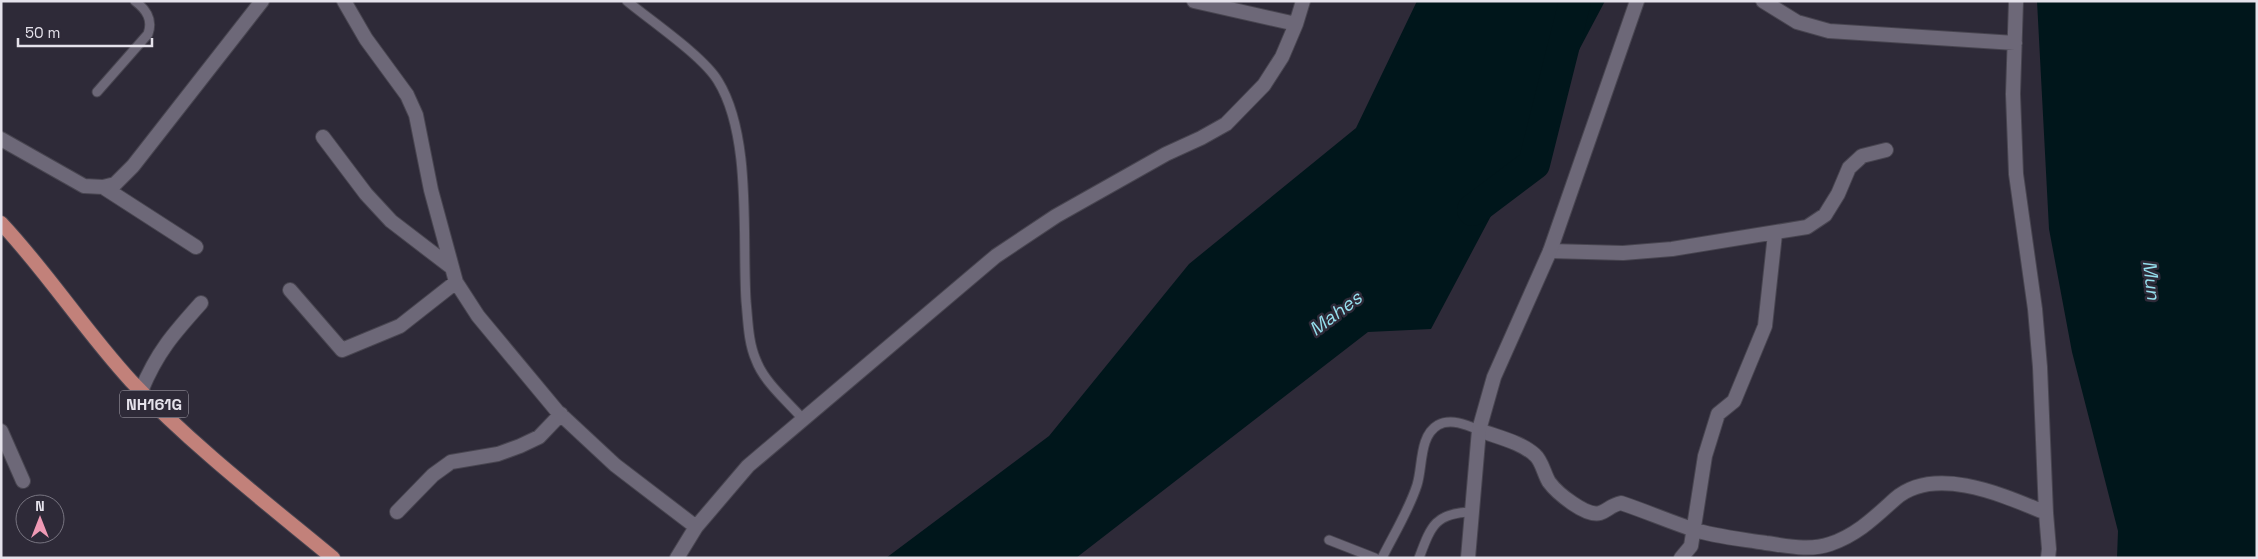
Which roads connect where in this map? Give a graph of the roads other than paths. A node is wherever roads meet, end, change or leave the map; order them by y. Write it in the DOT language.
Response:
graph roads {
  1 [pos="135,1"];
  2 [pos="262,1"];
  3 [pos="344,1"];
  4 [pos="627,1"];
  5 [pos="1194,1"];
  6 [pos="1303,1"];
  7 [pos="1637,1"];
  8 [pos="1763,1"];
  9 [pos="2016,1"];
  10 [pos="1296,24"];
  11 [pos="2015,44"];
  12 [pos="98,92"];
  13 [pos="323,137"];
  14 [pos="1,139"];
  15 [pos="1886,150"];
  16 [pos="103,188"];
  17 [pos="1,223"];
  18 [pos="1775,234"];
  19 [pos="196,247"];
  20 [pos="1550,251"];
  21 [pos="451,267"];
  22 [pos="456,282"];
  23 [pos="290,290"];
  24 [pos="201,303"];
  25 [pos="141,390"];
  26 [pos="561,414"];
  27 [pos="803,420"];
  28 [pos="1479,430"];
  29 [pos="1,432"];
  30 [pos="23,481"];
  31 [pos="398,512"];
  32 [pos="1471,512"];
  33 [pos="2046,513"];
  34 [pos="696,527"];
  35 [pos="1693,529"];
  36 [pos="1330,540"];
  37 [pos="333,558"];
  38 [pos="677,558"];
  39 [pos="1375,558"];
  40 [pos="1382,558"];
  41 [pos="1419,558"];
  42 [pos="1468,558"];
  43 [pos="1681,558"];
  44 [pos="2048,558"];
  1 -- 12 [label="lane"];
  2 -- 16 [label="street"];
  3 -- 21 [label="street"];
  4 -- 27 [label="lane"];
  5 -- 10 [label="street"];
  6 -- 10 [label="street"];
  7 -- 20 [label="street"];
  8 -- 11 [label="street"];
  9 -- 11 [label="street"];
  10 -- 27 [label="street"];
  11 -- 33 [label="street"];
  13 -- 21 [label="street"];
  14 -- 16 [label="street"];
  15 -- 18 [label="street"];
  16 -- 19 [label="street"];
  17 -- 25 [label="highway, NH161G"];
  18 -- 20 [label="street"];
  18 -- 35 [label="street"];
  20 -- 28 [label="street"];
  21 -- 22 [label="street"];
  22 -- 23 [label="street"];
  22 -- 26 [label="street"];
  24 -- 25 [label="street"];
  25 -- 37 [label="highway, NH161G"];
  26 -- 31 [label="street"];
  26 -- 34 [label="street"];
  27 -- 34 [label="street"];
  28 -- 32 [label="street"];
  28 -- 35 [label="street"];
  28 -- 40 [label="lane"];
  29 -- 30 [label="street"];
  32 -- 41 [label="lane"];
  32 -- 42 [label="street"];
  33 -- 35 [label="street"];
  33 -- 44 [label="street"];
  34 -- 38 [label="street"];
  35 -- 43 [label="street"];
  36 -- 39 [label="lane"];
}
